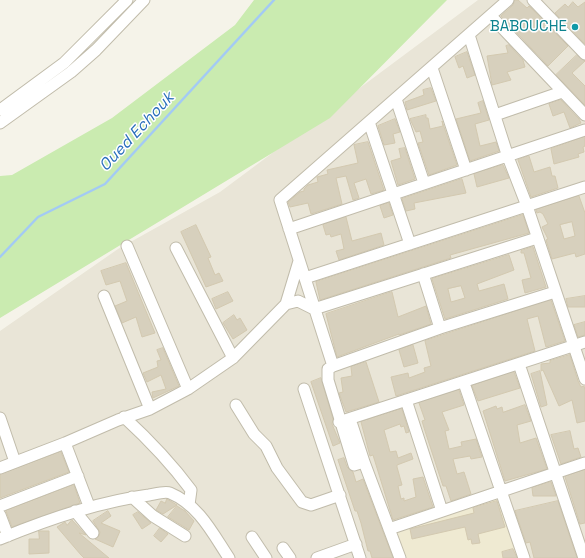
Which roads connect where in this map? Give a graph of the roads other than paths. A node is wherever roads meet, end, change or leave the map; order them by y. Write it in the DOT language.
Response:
graph roads {
  1 [pos="127,0"];
  2 [pos="144,0"];
  3 [pos="508,0"];
  4 [pos="533,0"];
  5 [pos="491,16"];
  6 [pos="469,35"];
  7 [pos="585,54"];
  8 [pos="432,68"];
  9 [pos="562,92"];
  10 [pos="396,99"];
  11 [pos="0,110"];
  12 [pos="495,115"];
  13 [pos="585,115"];
  14 [pos="369,122"];
  15 [pos="0,123"];
  16 [pos="585,130"];
  17 [pos="508,156"];
  18 [pos="466,170"];
  19 [pos="424,183"];
  20 [pos="584,189"];
  21 [pos="393,194"];
  22 [pos="526,206"];
  23 [pos="289,229"];
  24 [pos="537,238"];
  25 [pos="410,244"];
  26 [pos="127,246"];
  27 [pos="176,248"];
  28 [pos="299,261"];
  29 [pos="423,274"];
  30 [pos="305,278"];
  31 [pos="555,292"];
  32 [pos="104,296"];
  33 [pos="286,304"];
  34 [pos="314,309"];
  35 [pos="440,328"];
  36 [pos="585,342"];
  37 [pos="574,345"];
  38 [pos="233,358"];
  39 [pos="519,364"];
  40 [pos="333,366"];
  41 [pos="585,379"];
  42 [pos="464,382"];
  43 [pos="188,389"];
  44 [pos="304,389"];
  45 [pos="406,400"];
  46 [pos="236,405"];
  47 [pos="150,409"];
  48 [pos="124,417"];
  49 [pos="0,418"];
  50 [pos="345,420"];
  51 [pos="2,431"];
  52 [pos="65,443"];
  53 [pos="15,462"];
  54 [pos="585,463"];
  55 [pos="0,468"];
  56 [pos="555,474"];
  57 [pos="78,476"];
  58 [pos="501,492"];
  59 [pos="340,495"];
  60 [pos="132,497"];
  61 [pos="0,506"];
  62 [pos="89,506"];
  63 [pos="190,506"];
  64 [pos="75,511"];
  65 [pos="442,511"];
  66 [pos="0,515"];
  67 [pos="390,529"];
  68 [pos="93,533"];
  69 [pos="185,536"];
  70 [pos="4,537"];
  71 [pos="252,537"];
  72 [pos="356,544"];
  73 [pos="283,548"];
  74 [pos="229,558"];
  75 [pos="266,558"];
  76 [pos="290,558"];
  77 [pos="317,558"];
  78 [pos="360,558"];
  79 [pos="400,558"];
  80 [pos="524,558"];
  81 [pos="584,558"];
  1 -- 11 [label="street"];
  2 -- 15 [label="street"];
  3 -- 5 [label="street"];
  4 -- 7 [label="street"];
  5 -- 6 [label="street"];
  5 -- 9 [label="street"];
  6 -- 8 [label="street"];
  6 -- 12 [label="street"];
  8 -- 10 [label="street"];
  8 -- 18 [label="street"];
  9 -- 12 [label="street"];
  9 -- 13 [label="street"];
  10 -- 14 [label="street"];
  10 -- 19 [label="street"];
  12 -- 17 [label="street"];
  14 -- 21 [label="street"];
  14 -- 23 [label="street"];
  16 -- 17 [label="street"];
  17 -- 18 [label="street"];
  17 -- 22 [label="street"];
  18 -- 19 [label="street"];
  19 -- 21 [label="street"];
  20 -- 22 [label="street"];
  21 -- 23 [label="street"];
  21 -- 25 [label="street"];
  22 -- 24 [label="street"];
  22 -- 25 [label="street"];
  23 -- 28 [label="street"];
  24 -- 29 [label="street"];
  24 -- 31 [label="street"];
  25 -- 30 [label="street"];
  26 -- 43 [label="street"];
  27 -- 38 [label="street"];
  28 -- 30 [label="street"];
  28 -- 33 [label="street"];
  29 -- 34 [label="street"];
  29 -- 35 [label="street"];
  30 -- 34 [label="street"];
  31 -- 35 [label="street"];
  31 -- 37 [label="street"];
  32 -- 47 [label="street"];
  33 -- 34 [label="street"];
  33 -- 38 [label="street"];
  34 -- 40 [label="street"];
  35 -- 40 [label="street"];
  36 -- 37 [label="street"];
  37 -- 39 [label="street"];
  37 -- 41 [label="street"];
  38 -- 43 [label="street"];
  39 -- 42 [label="street"];
  39 -- 56 [label="street"];
  40 -- 50 [label="street"];
  42 -- 45 [label="street"];
  42 -- 58 [label="street"];
  43 -- 47 [label="street"];
  44 -- 59 [label="street"];
  45 -- 50 [label="street"];
  45 -- 65 [label="street"];
  46 -- 59 [label="street"];
  47 -- 48 [label="street"];
  48 -- 52 [label="street"];
  48 -- 63 [label="street"];
  49 -- 51 [label="street"];
  50 -- 67 [label="street"];
  51 -- 53 [label="street"];
  52 -- 53 [label="street"];
  52 -- 57 [label="street"];
  53 -- 55 [label="street"];
  54 -- 56 [label="street"];
  56 -- 58 [label="street"];
  56 -- 81 [label="street"];
  57 -- 61 [label="street"];
  57 -- 62 [label="street"];
  58 -- 65 [label="street"];
  58 -- 80 [label="street"];
  59 -- 72 [label="street"];
  60 -- 62 [label="street"];
  60 -- 63 [label="street"];
  60 -- 69 [label="street"];
  62 -- 64 [label="street"];
  63 -- 74 [label="street"];
  64 -- 68 [label="street"];
  64 -- 70 [label="street"];
  65 -- 67 [label="street"];
  66 -- 70 [label="street"];
  67 -- 79 [label="street"];
  71 -- 75 [label="street"];
  72 -- 77 [label="street"];
  72 -- 78 [label="street"];
  73 -- 76 [label="street"];
}
